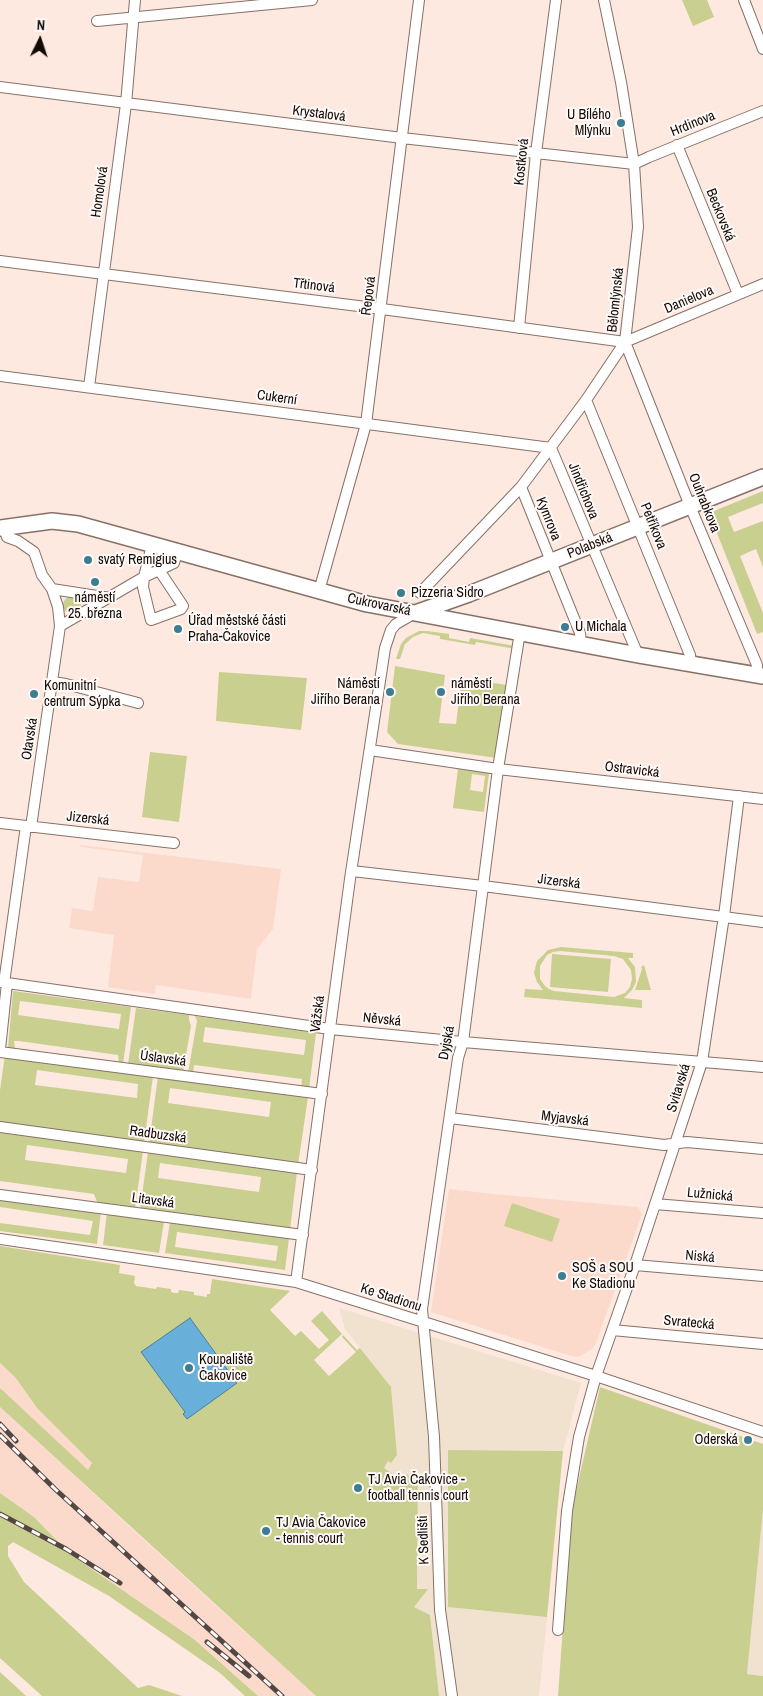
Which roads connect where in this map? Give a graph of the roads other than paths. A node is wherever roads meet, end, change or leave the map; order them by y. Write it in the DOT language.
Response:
graph roads {
  1 [pos="135,0"];
  2 [pos="312,0"];
  3 [pos="419,0"];
  4 [pos="556,0"];
  5 [pos="604,0"];
  6 [pos="744,0"];
  7 [pos="133,16"];
  8 [pos="97,21"];
  9 [pos="763,49"];
  10 [pos="0,87"];
  11 [pos="126,104"];
  12 [pos="763,111"];
  13 [pos="402,138"];
  14 [pos="677,146"];
  15 [pos="536,154"];
  16 [pos="634,164"];
  17 [pos="0,261"];
  18 [pos="103,274"];
  19 [pos="763,284"];
  20 [pos="738,294"];
  21 [pos="382,309"];
  22 [pos="519,328"];
  23 [pos="625,342"];
  24 [pos="0,376"];
  25 [pos="89,387"];
  26 [pos="586,400"];
  27 [pos="366,424"];
  28 [pos="551,448"];
  29 [pos="763,477"];
  30 [pos="521,487"];
  31 [pos="690,506"];
  32 [pos="638,527"];
  33 [pos="2,528"];
  34 [pos="152,545"];
  35 [pos="591,545"];
  36 [pos="178,552"];
  37 [pos="550,562"];
  38 [pos="159,570"];
  39 [pos="144,577"];
  40 [pos="52,589"];
  41 [pos="319,591"];
  42 [pos="420,593"];
  43 [pos="110,598"];
  44 [pos="416,613"];
  45 [pos="60,626"];
  46 [pos="520,632"];
  47 [pos="581,644"];
  48 [pos="638,655"];
  49 [pos="691,664"];
  50 [pos="760,675"];
  51 [pos="52,682"];
  52 [pos="138,704"];
  53 [pos="370,750"];
  54 [pos="498,769"];
  55 [pos="739,796"];
  56 [pos="763,799"];
  57 [pos="0,823"];
  58 [pos="28,826"];
  59 [pos="174,843"];
  60 [pos="352,871"];
  61 [pos="483,886"];
  62 [pos="724,916"];
  63 [pos="763,922"];
  64 [pos="4,983"];
  65 [pos="330,1028"];
  66 [pos="463,1042"];
  67 [pos="0,1050"];
  68 [pos="702,1062"];
  69 [pos="763,1067"];
  70 [pos="322,1094"];
  71 [pos="450,1118"];
  72 [pos="0,1127"];
  73 [pos="676,1143"];
  74 [pos="763,1149"];
  75 [pos="312,1170"];
  76 [pos="0,1195"];
  77 [pos="656,1204"];
  78 [pos="763,1213"];
  79 [pos="302,1235"];
  80 [pos="0,1239"];
  81 [pos="635,1265"];
  82 [pos="763,1276"];
  83 [pos="296,1282"];
  84 [pos="423,1323"];
  85 [pos="612,1330"];
  86 [pos="763,1344"];
  87 [pos="596,1376"];
  88 [pos="763,1432"];
  89 [pos="558,1630"];
  90 [pos="452,1696"];
  1 -- 7 [label="street, Homolová"];
  2 -- 7 [label="street"];
  3 -- 13 [label="street, Řepová"];
  4 -- 15 [label="street, Kostková"];
  5 -- 16 [label="street, Bělomlýnská"];
  6 -- 9 [label="street"];
  7 -- 8 [label="street"];
  7 -- 11 [label="street, Homolová"];
  10 -- 11 [label="street, Krystalová"];
  11 -- 13 [label="street, Krystalová"];
  11 -- 18 [label="street, Homolová"];
  12 -- 14 [label="street, Hrdinova"];
  13 -- 15 [label="street, Krystalová"];
  13 -- 21 [label="street, Řepová"];
  14 -- 16 [label="street, Hrdinova"];
  14 -- 20 [label="street, Beckovská"];
  15 -- 16 [label="street, Krystalová"];
  15 -- 22 [label="street, Kostková"];
  16 -- 23 [label="street, Bělomlýnská"];
  17 -- 18 [label="street, Třtinová"];
  18 -- 21 [label="street, Třtinová"];
  18 -- 25 [label="street, Homolová"];
  19 -- 20 [label="street, Danielova"];
  20 -- 23 [label="street, Danielova"];
  21 -- 22 [label="street, Třtinová"];
  21 -- 27 [label="street, Řepová"];
  22 -- 23 [label="street, Třtinová"];
  23 -- 26 [label="street, Bělomlýnská"];
  23 -- 31 [label="street, Ouhrabkova"];
  24 -- 25 [label="street, Cukerní"];
  25 -- 27 [label="street, Cukerní"];
  26 -- 28 [label="street, Bělomlýnská"];
  26 -- 32 [label="street, Petříkova"];
  27 -- 28 [label="street, Cukerní"];
  27 -- 41 [label="street, Řepová"];
  28 -- 30 [label="street, Bělomlýnská"];
  28 -- 35 [label="street, Jindřichova"];
  29 -- 31 [label="street, Polabská"];
  30 -- 37 [label="street, Kymrova"];
  30 -- 42 [label="street, Bělomlýnská"];
  31 -- 32 [label="street, Polabská"];
  31 -- 50 [label="street, Ouhrabkova"];
  32 -- 35 [label="street, Polabská"];
  32 -- 49 [label="street, Petříkova"];
  33 -- 34 [label="street, Cukrovarská"];
  33 -- 40 [label="street"];
  34 -- 36 [label="street, Cukrovarská"];
  34 -- 39 [label="street"];
  35 -- 37 [label="street, Polabská"];
  35 -- 48 [label="street, Jindřichova"];
  36 -- 38 [label="street"];
  36 -- 41 [label="street, Cukrovarská"];
  37 -- 44 [label="street, Polabská"];
  37 -- 47 [label="street, Kymrova"];
  38 -- 39 [label="street"];
  38 -- 39 [label="street"];
  39 -- 43 [label="street"];
  40 -- 43 [label="street"];
  40 -- 45 [label="street"];
  41 -- 44 [label="street, Cukrovarská"];
  43 -- 45 [label="street"];
  44 -- 46 [label="street, Cukrovarská"];
  44 -- 53 [label="street"];
  45 -- 51 [label="street, Otavská"];
  46 -- 47 [label="street, Cukrovarská"];
  46 -- 54 [label="street"];
  47 -- 48 [label="street, Cukrovarská"];
  48 -- 49 [label="street, Cukrovarská"];
  49 -- 50 [label="street, Cukrovarská"];
  51 -- 52 [label="street"];
  51 -- 58 [label="street, Otavská"];
  53 -- 54 [label="street"];
  53 -- 60 [label="street, Vážská"];
  54 -- 55 [label="street, Ostravická"];
  54 -- 61 [label="street, Dyjská"];
  55 -- 56 [label="street, Ostravická"];
  55 -- 62 [label="street, Svitavská"];
  57 -- 58 [label="street, Jizerská"];
  58 -- 59 [label="street, Jizerská"];
  58 -- 64 [label="street, Otavská"];
  60 -- 61 [label="street, Jizerská"];
  60 -- 65 [label="street, Vážská"];
  61 -- 62 [label="street, Jizerská"];
  61 -- 66 [label="street, Dyjská"];
  62 -- 63 [label="street, Jizerská"];
  62 -- 68 [label="street, Svitavská"];
  64 -- 65 [label="street, Něvská"];
  64 -- 67 [label="street, Otavská"];
  65 -- 66 [label="street, Něvská"];
  65 -- 70 [label="street, Vážská"];
  66 -- 68 [label="street, Něvská"];
  66 -- 71 [label="street, Dyjská"];
  67 -- 70 [label="street, Úslavská"];
  68 -- 69 [label="street, Něvská"];
  68 -- 73 [label="street, Svitavská"];
  70 -- 75 [label="street, Vážská"];
  71 -- 73 [label="street, Myjavská"];
  71 -- 84 [label="street, Dyjská"];
  72 -- 75 [label="street, Radbuzská"];
  73 -- 74 [label="street, Myjavská"];
  73 -- 77 [label="street, Svitavská"];
  75 -- 79 [label="street, Vážská"];
  76 -- 79 [label="street, Litavská"];
  77 -- 78 [label="street, Lužnická"];
  77 -- 81 [label="street, Svitavská"];
  79 -- 83 [label="street, Vážská"];
  80 -- 83 [label="street, Ke Stadionu"];
  81 -- 82 [label="street, Niská"];
  81 -- 85 [label="street, Svitavská"];
  83 -- 84 [label="street, Ke Stadionu"];
  84 -- 87 [label="street, Ke Stadionu"];
  84 -- 90 [label="street, K Sedlišti"];
  85 -- 86 [label="street, Svratecká"];
  85 -- 87 [label="street, Svitavská"];
  87 -- 88 [label="street, Ke Stadionu"];
  87 -- 89 [label="street, Svitavská"];
}
